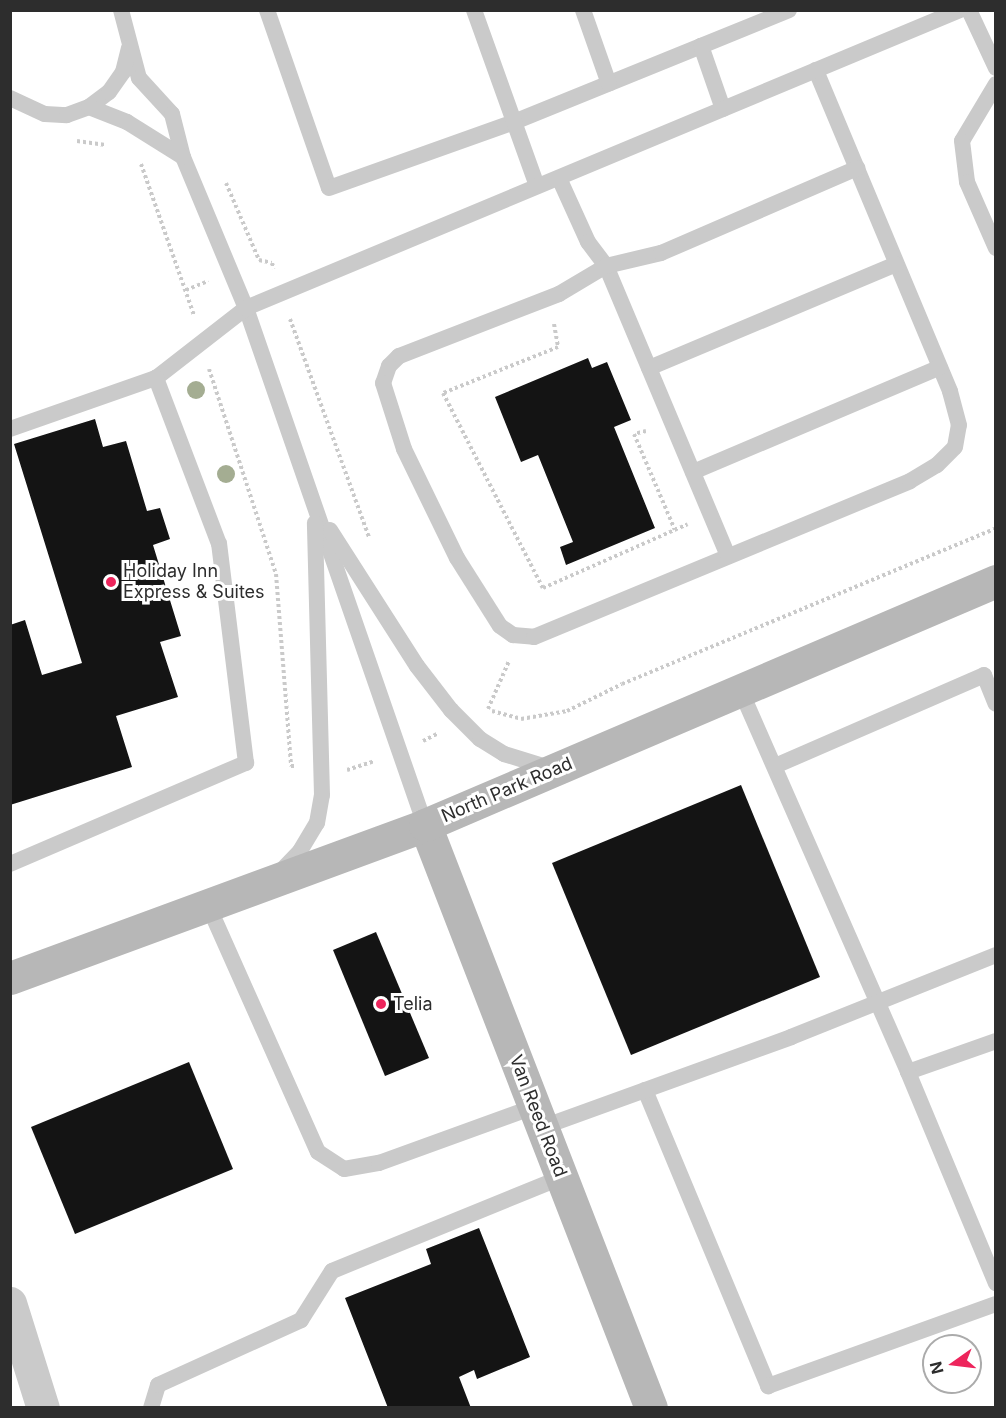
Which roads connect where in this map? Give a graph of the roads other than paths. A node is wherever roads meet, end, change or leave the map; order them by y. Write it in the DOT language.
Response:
graph roads {
  1 [pos="121,10"];
  2 [pos="267,10"];
  3 [pos="474,10"];
  4 [pos="583,10"];
  5 [pos="789,10"];
  6 [pos="960,10"];
  7 [pos="969,10"];
  8 [pos="701,46"];
  9 [pos="129,47"];
  10 [pos="996,68"];
  11 [pos="816,70"];
  12 [pos="609,84"];
  13 [pos="996,84"];
  14 [pos="10,98"];
  15 [pos="89,107"];
  16 [pos="723,109"];
  17 [pos="514,122"];
  18 [pos="183,157"];
  19 [pos="857,168"];
  20 [pos="559,178"];
  21 [pos="537,186"];
  22 [pos="996,248"];
  23 [pos="896,264"];
  24 [pos="606,266"];
  25 [pos="246,308"];
  26 [pos="940,367"];
  27 [pos="649,368"];
  28 [pos="156,378"];
  29 [pos="10,429"];
  30 [pos="693,472"];
  31 [pos="315,507"];
  32 [pos="728,556"];
  33 [pos="996,581"];
  34 [pos="740,688"];
  35 [pos="996,704"];
  36 [pos="775,766"];
  37 [pos="557,769"];
  38 [pos="425,825"];
  39 [pos="10,864"];
  40 [pos="269,882"];
  41 [pos="208,905"];
  42 [pos="996,955"];
  43 [pos="10,978"];
  44 [pos="878,1001"];
  45 [pos="996,1041"];
  46 [pos="908,1072"];
  47 [pos="645,1090"];
  48 [pos="538,1117"];
  49 [pos="562,1177"];
  50 [pos="996,1283"];
  51 [pos="10,1303"];
  52 [pos="996,1304"];
  53 [pos="43,1407"];
  54 [pos="151,1407"];
  55 [pos="651,1407"];
  1 -- 9 [label="lane"];
  2 -- 17 [label="lane"];
  3 -- 17 [label="lane"];
  4 -- 12 [label="lane"];
  5 -- 8 [label="lane"];
  6 -- 11 [label="lane"];
  7 -- 10 [label="lane"];
  8 -- 12 [label="lane"];
  8 -- 16 [label="lane"];
  9 -- 15 [label="lane"];
  9 -- 18 [label="lane"];
  11 -- 16 [label="lane"];
  11 -- 19 [label="lane"];
  12 -- 17 [label="lane"];
  13 -- 22 [label="lane"];
  14 -- 15 [label="lane"];
  15 -- 18 [label="lane"];
  16 -- 20 [label="lane"];
  17 -- 21 [label="lane"];
  18 -- 25 [label="lane"];
  19 -- 23 [label="lane"];
  19 -- 24 [label="lane"];
  20 -- 21 [label="lane"];
  20 -- 24 [label="lane"];
  21 -- 25 [label="lane"];
  23 -- 26 [label="lane"];
  23 -- 27 [label="lane"];
  24 -- 27 [label="lane"];
  24 -- 32 [label="lane"];
  25 -- 28 [label="lane"];
  25 -- 31 [label="lane"];
  26 -- 30 [label="lane"];
  26 -- 32 [label="lane"];
  27 -- 30 [label="lane"];
  28 -- 29 [label="lane"];
  28 -- 39 [label="lane"];
  30 -- 32 [label="lane"];
  31 -- 37 [label="lane"];
  31 -- 38 [label="lane"];
  31 -- 40 [label="lane"];
  33 -- 34 [label="street, North Park Road"];
  34 -- 36 [label="lane"];
  34 -- 37 [label="street, North Park Road"];
  35 -- 36 [label="lane"];
  36 -- 44 [label="lane"];
  37 -- 38 [label="street, North Park Road"];
  38 -- 40 [label="street, North Park Road"];
  38 -- 48 [label="street, Van Reed Road"];
  40 -- 41 [label="street, North Park Road"];
  41 -- 43 [label="street, North Park Road"];
  41 -- 48 [label="lane"];
  42 -- 44 [label="lane"];
  44 -- 46 [label="lane"];
  44 -- 47 [label="lane"];
  45 -- 46 [label="lane"];
  46 -- 50 [label="lane"];
  47 -- 48 [label="lane"];
  47 -- 52 [label="lane"];
  48 -- 49 [label="street, Van Reed Road"];
  49 -- 54 [label="lane"];
  49 -- 55 [label="street, Van Reed Road"];
  51 -- 53 [label="street"];
}
